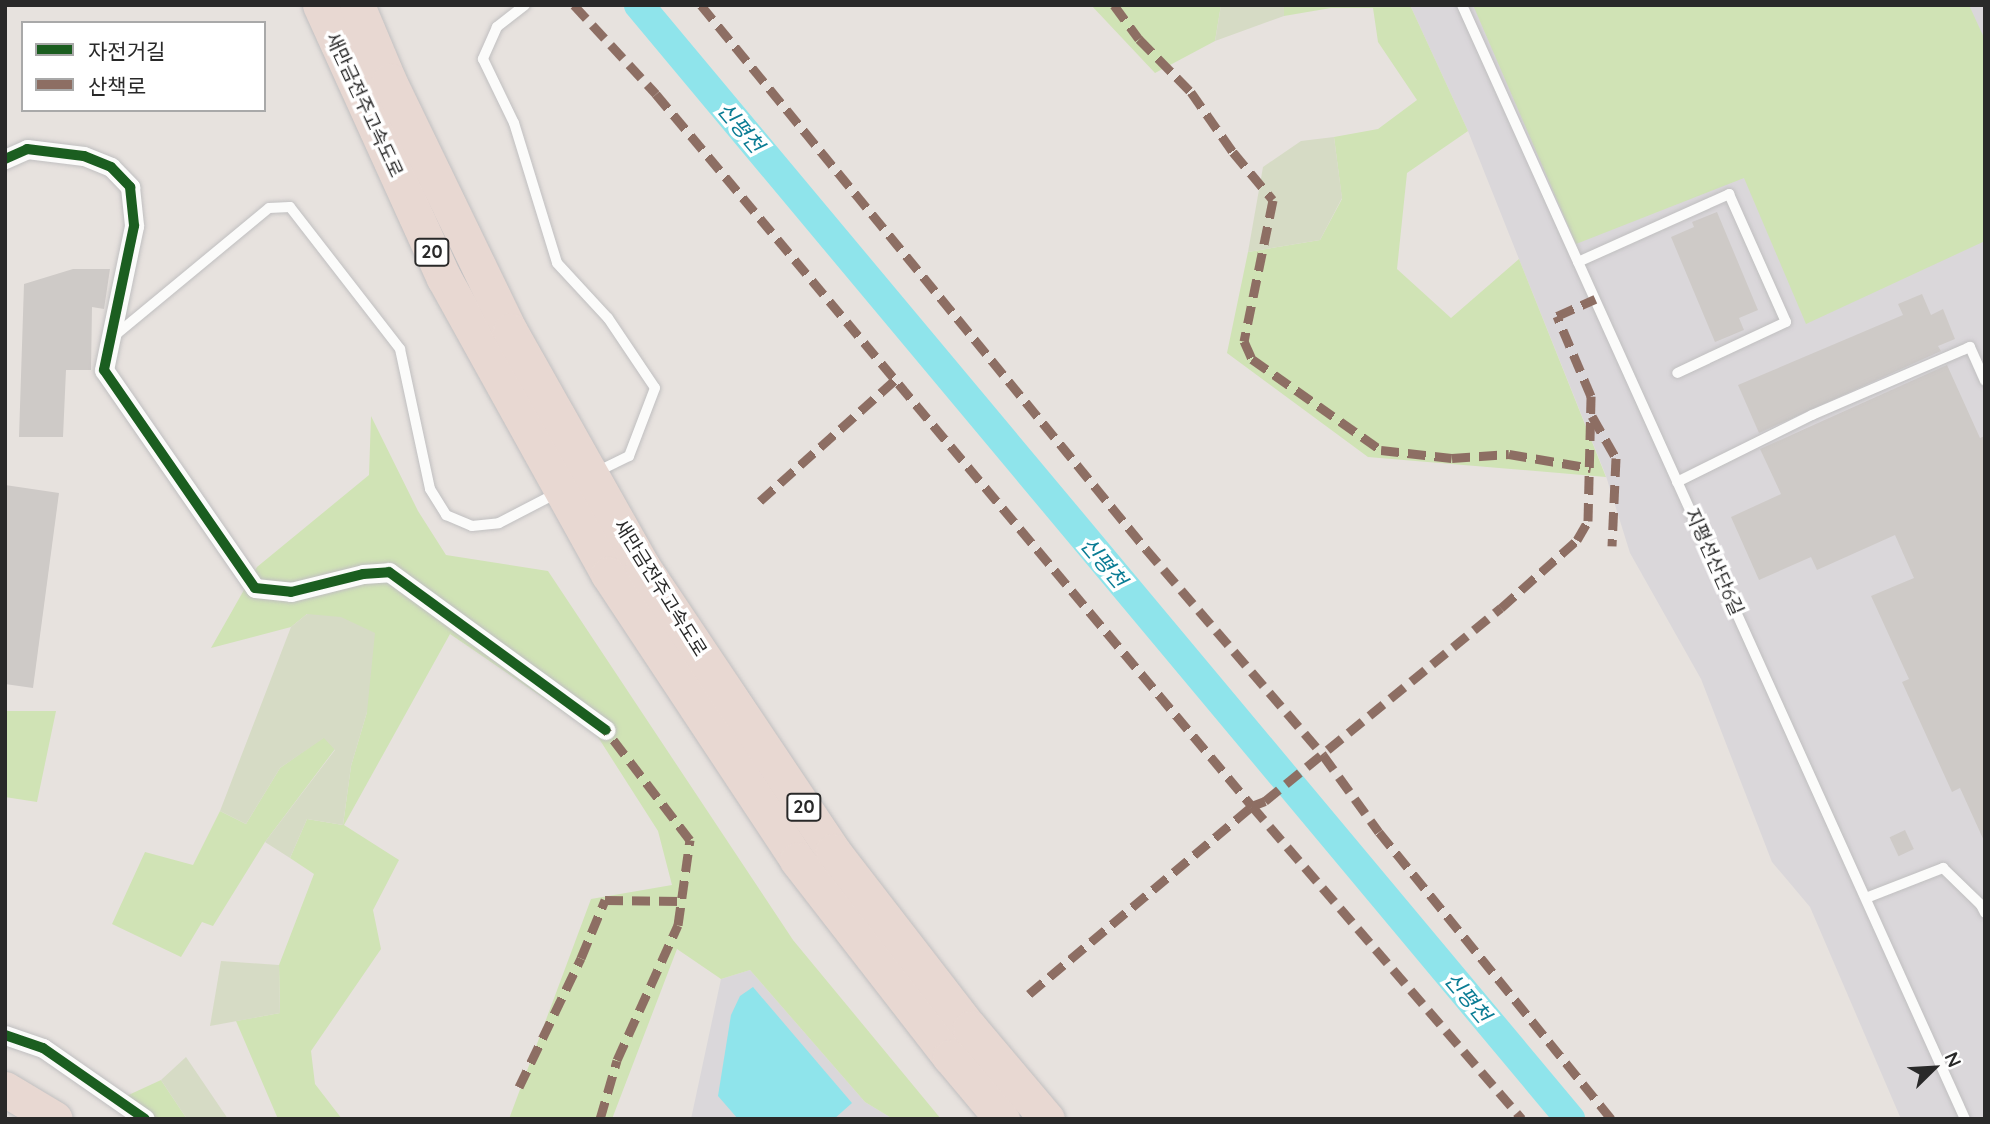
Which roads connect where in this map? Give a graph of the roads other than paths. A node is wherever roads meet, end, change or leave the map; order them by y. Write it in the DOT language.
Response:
graph roads {
  1 [pos="320,5"];
  2 [pos="357,5"];
  3 [pos="526,5"];
  4 [pos="1462,5"];
  5 [pos="5,159"];
  6 [pos="1578,262"];
  7 [pos="110,340"];
  8 [pos="1677,373"];
  9 [pos="1985,381"];
  10 [pos="1678,482"];
  11 [pos="577,483"];
  12 [pos="606,730"];
  13 [pos="1866,898"];
  14 [pos="1985,913"];
  15 [pos="5,1035"];
  16 [pos="5,1089"];
  17 [pos="55,1119"];
  18 [pos="145,1119"];
  19 [pos="1002,1119"];
  20 [pos="1047,1119"];
  21 [pos="1965,1119"];
  1 -- 11 [label="highway, 새만금전주고속도로 / 20"];
  2 -- 11 [label="highway, 새만금전주고속도로 / 20"];
  3 -- 11 [label="lane"];
  4 -- 6 [label="lane, 지평선산단6길"];
  5 -- 7 [label="street"];
  6 -- 8 [label="lane"];
  6 -- 10 [label="lane, 지평선산단6길"];
  7 -- 11 [label="lane"];
  7 -- 12 [label="street"];
  9 -- 10 [label="lane"];
  10 -- 13 [label="lane, 지평선산단6길"];
  11 -- 19 [label="highway, 새만금전주고속도로 / 20"];
  11 -- 20 [label="highway, 새만금전주고속도로 / 20"];
  13 -- 14 [label="lane"];
  13 -- 21 [label="lane, 지평선산단6길"];
  15 -- 18 [label="street"];
  16 -- 17 [label="highway"];
}
